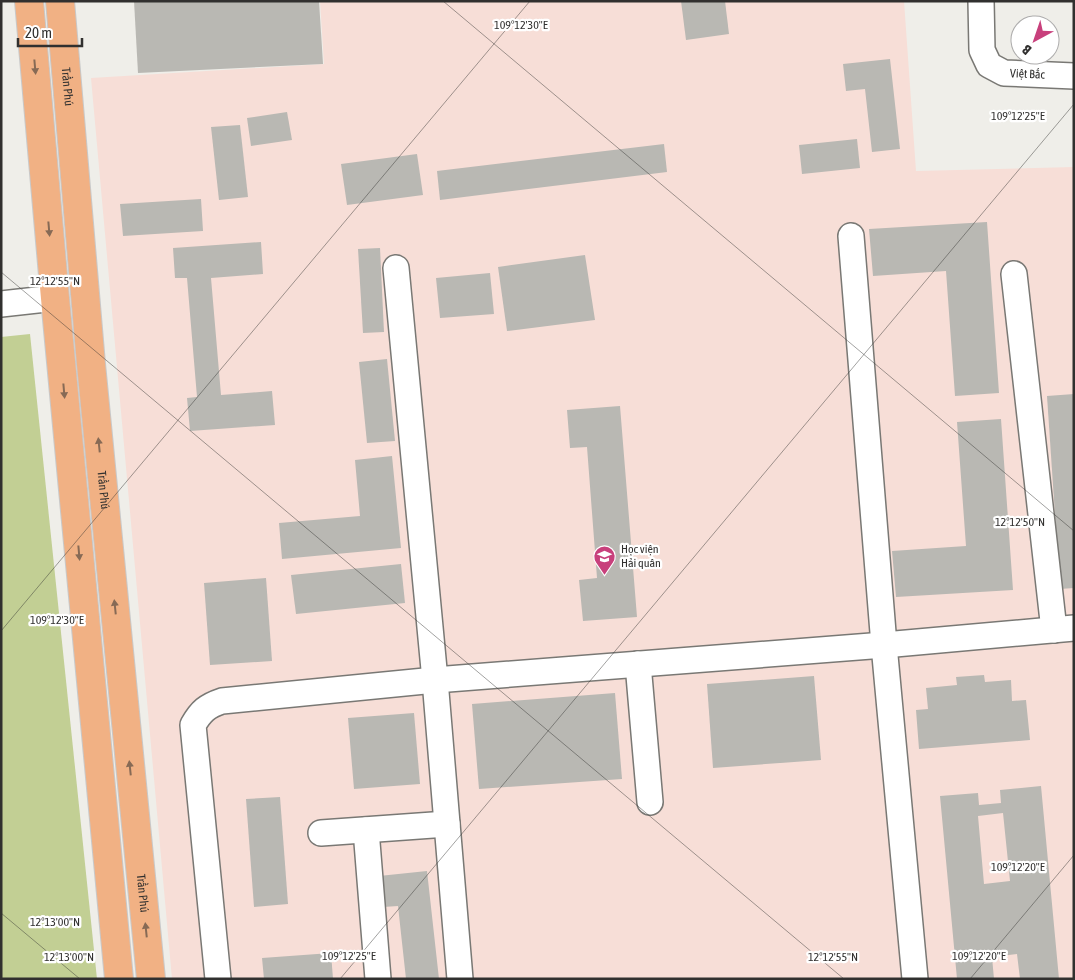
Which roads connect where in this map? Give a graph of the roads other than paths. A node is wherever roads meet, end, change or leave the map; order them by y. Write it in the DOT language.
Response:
graph roads {
  1 [pos="29,1"];
  2 [pos="60,1"];
  3 [pos="981,1"];
  4 [pos="1074,76"];
  5 [pos="851,236"];
  6 [pos="396,268"];
  7 [pos="1014,274"];
  8 [pos="55,298"];
  9 [pos="1,304"];
  10 [pos="90,345"];
  11 [pos="60,347"];
  12 [pos="1064,629"];
  13 [pos="884,645"];
  14 [pos="638,664"];
  15 [pos="436,680"];
  16 [pos="650,802"];
  17 [pos="447,824"];
  18 [pos="366,830"];
  19 [pos="321,833"];
  20 [pos="119,979"];
  21 [pos="150,979"];
  22 [pos="218,979"];
  23 [pos="378,979"];
  24 [pos="460,979"];
  25 [pos="915,979"];
  1 -- 8 [label="main road, one-way"];
  2 -- 10 [label="main road, Trần Phú"];
  3 -- 4 [label="street, Việt Bắc"];
  5 -- 13 [label="street"];
  6 -- 15 [label="street"];
  7 -- 12 [label="street"];
  8 -- 9 [label="street"];
  8 -- 11 [label="main road"];
  10 -- 11 [label="main road"];
  21 -- 10 [label="main road, Trần Phú, one-way"];
  11 -- 20 [label="main road, one-way"];
  12 -- 13 [label="street"];
  13 -- 14 [label="street"];
  13 -- 25 [label="street"];
  14 -- 15 [label="street"];
  14 -- 16 [label="street"];
  15 -- 17 [label="street"];
  15 -- 22 [label="street"];
  17 -- 18 [label="street"];
  17 -- 24 [label="street"];
  18 -- 19 [label="street"];
  18 -- 23 [label="street"];
}
